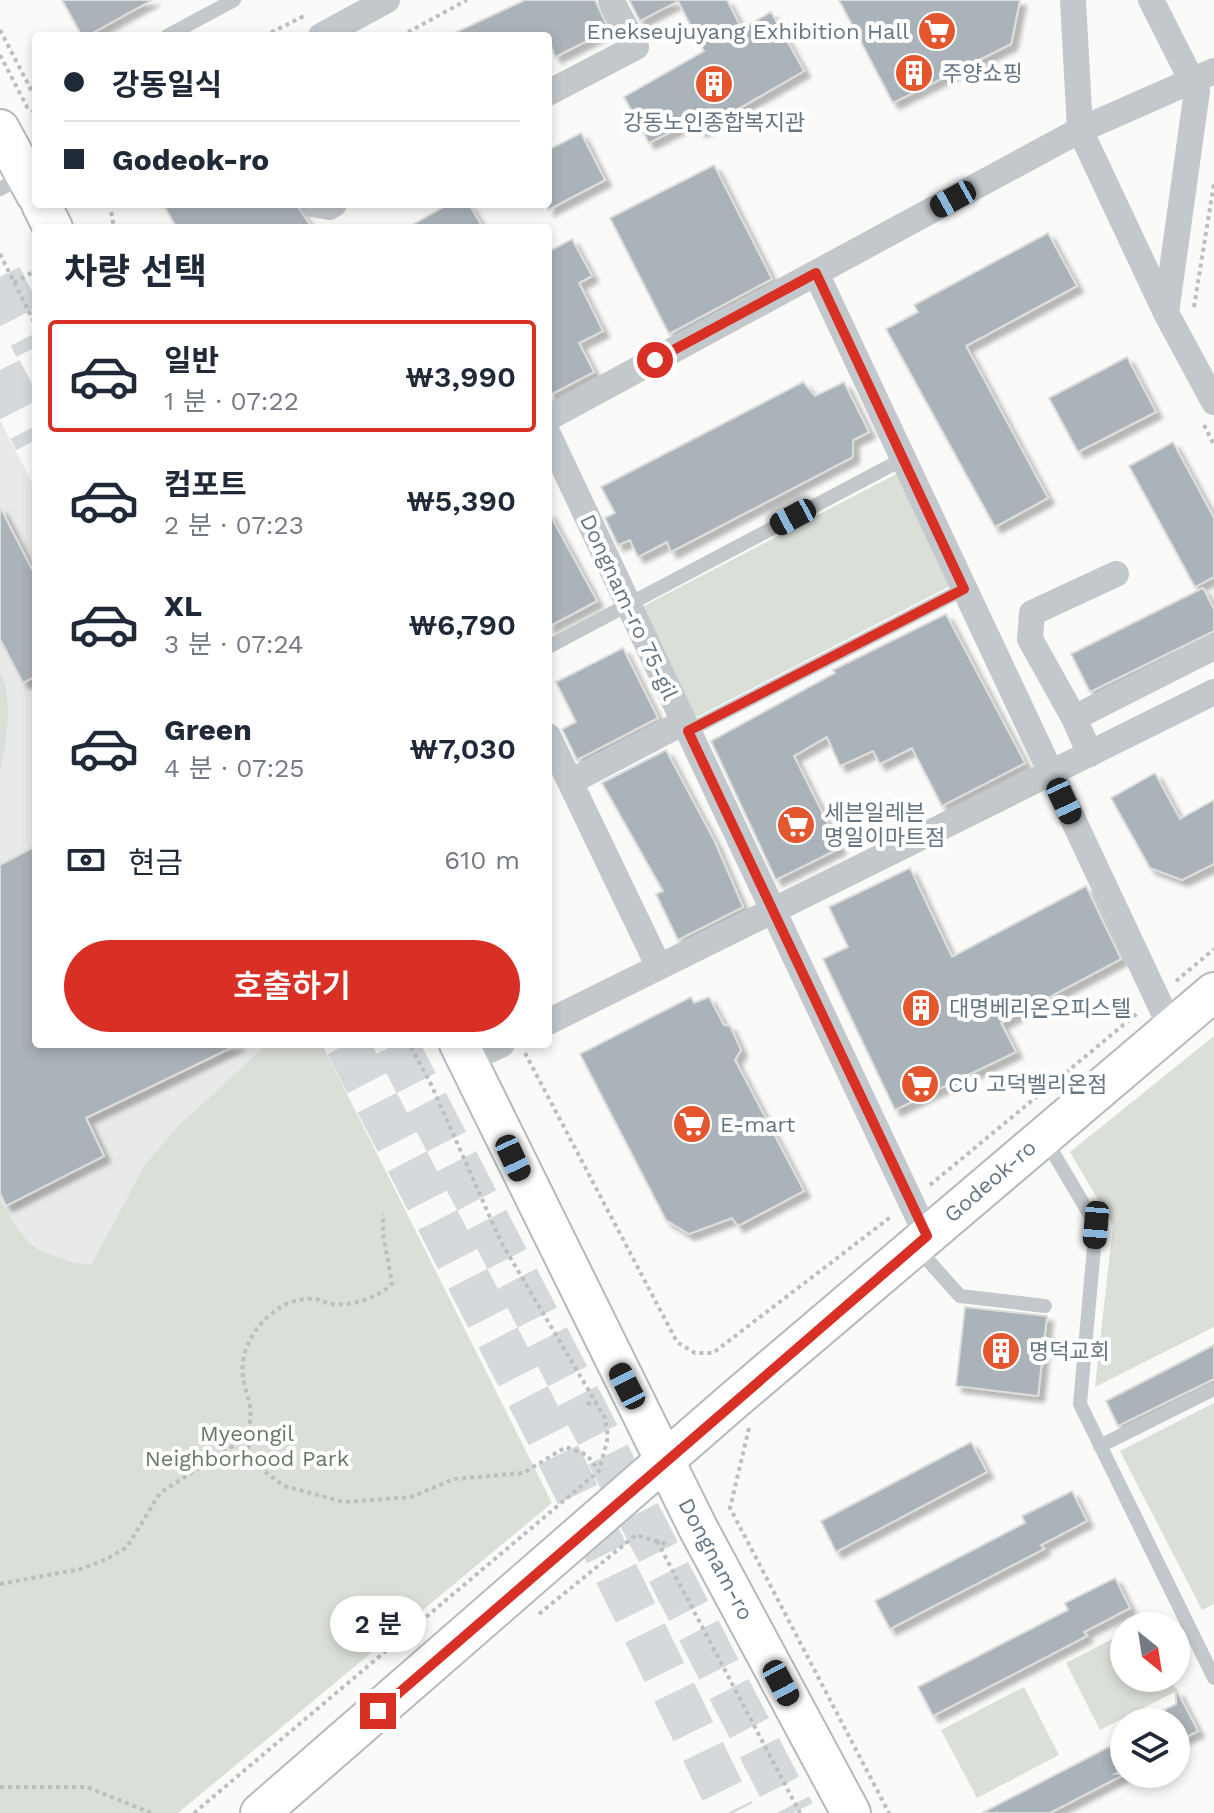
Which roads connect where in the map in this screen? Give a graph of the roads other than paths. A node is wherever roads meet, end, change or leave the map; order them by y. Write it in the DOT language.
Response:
graph roads {
  1 [pos="234,0"];
  2 [pos="387,0"];
  3 [pos="611,0"];
  4 [pos="1073,0"];
  5 [pos="1151,0"];
  6 [pos="317,24"];
  7 [pos="174,32"];
  8 [pos="1203,76"];
  9 [pos="552,91"];
  10 [pos="0,129"];
  11 [pos="1080,130"];
  12 [pos="29,192"];
  13 [pos="816,273"];
  14 [pos="1166,313"];
  15 [pos="1208,412"];
  16 [pos="552,416"];
  17 [pos="552,442"];
  18 [pos="903,459"];
  19 [pos="1116,574"];
  20 [pos="964,589"];
  21 [pos="628,604"];
  22 [pos="552,645"];
  23 [pos="1214,647"];
  24 [pos="1214,692"];
  25 [pos="1074,718"];
  26 [pos="686,727"];
  27 [pos="552,744"];
  28 [pos="1090,754"];
  29 [pos="1051,773"];
  30 [pos="570,782"];
  31 [pos="772,911"];
  32 [pos="659,967"];
  33 [pos="1214,992"];
  34 [pos="1163,1013"];
  35 [pos="552,1020"];
  36 [pos="463,1052"];
  37 [pos="1043,1135"];
  38 [pos="921,1241"];
  39 [pos="1045,1306"];
  40 [pos="1214,1389"];
  41 [pos="1100,1446"];
  42 [pos="665,1461"];
  43 [pos="1214,1678"];
  44 [pos="260,1813"];
  45 [pos="851,1813"];
  1 -- 7 [label="lane"];
  2 -- 6 [label="street"];
  3 -- 9 [label="street"];
  4 -- 11 [label="street"];
  5 -- 8 [label="street"];
  8 -- 11 [label="street"];
  8 -- 14 [label="street"];
  10 -- 12 [label="main road"];
  11 -- 13 [label="street"];
  11 -- 14 [label="street"];
  13 -- 16 [label="street"];
  13 -- 18 [label="street"];
  14 -- 15 [label="street"];
  17 -- 21 [label="street, Dongnam-ro 75-gil"];
  18 -- 20 [label="street"];
  18 -- 21 [label="lane"];
  19 -- 25 [label="street"];
  20 -- 26 [label="lane"];
  20 -- 29 [label="street"];
  21 -- 22 [label="lane"];
  21 -- 26 [label="street, Dongnam-ro 75-gil"];
  23 -- 25 [label="street"];
  24 -- 28 [label="street"];
  25 -- 28 [label="street"];
  26 -- 30 [label="street"];
  26 -- 31 [label="street, Dongnam-ro 75-gil"];
  27 -- 30 [label="street"];
  28 -- 29 [label="street"];
  29 -- 31 [label="street"];
  29 -- 34 [label="street"];
  30 -- 32 [label="street"];
  31 -- 32 [label="street"];
  31 -- 38 [label="street, Dongnam-ro 75-gil"];
  32 -- 35 [label="street"];
  33 -- 34 [label="main road, Godeok-ro"];
  34 -- 37 [label="main road, Godeok-ro"];
  36 -- 42 [label="main road, Dongnam-ro"];
  37 -- 38 [label="main road, Godeok-ro"];
  37 -- 41 [label="lane"];
  38 -- 39 [label="lane"];
  38 -- 42 [label="main road, Godeok-ro"];
  40 -- 41 [label="lane"];
  41 -- 43 [label="lane"];
  42 -- 44 [label="main road, Godeok-ro"];
  42 -- 45 [label="main road, Dongnam-ro"];
}
